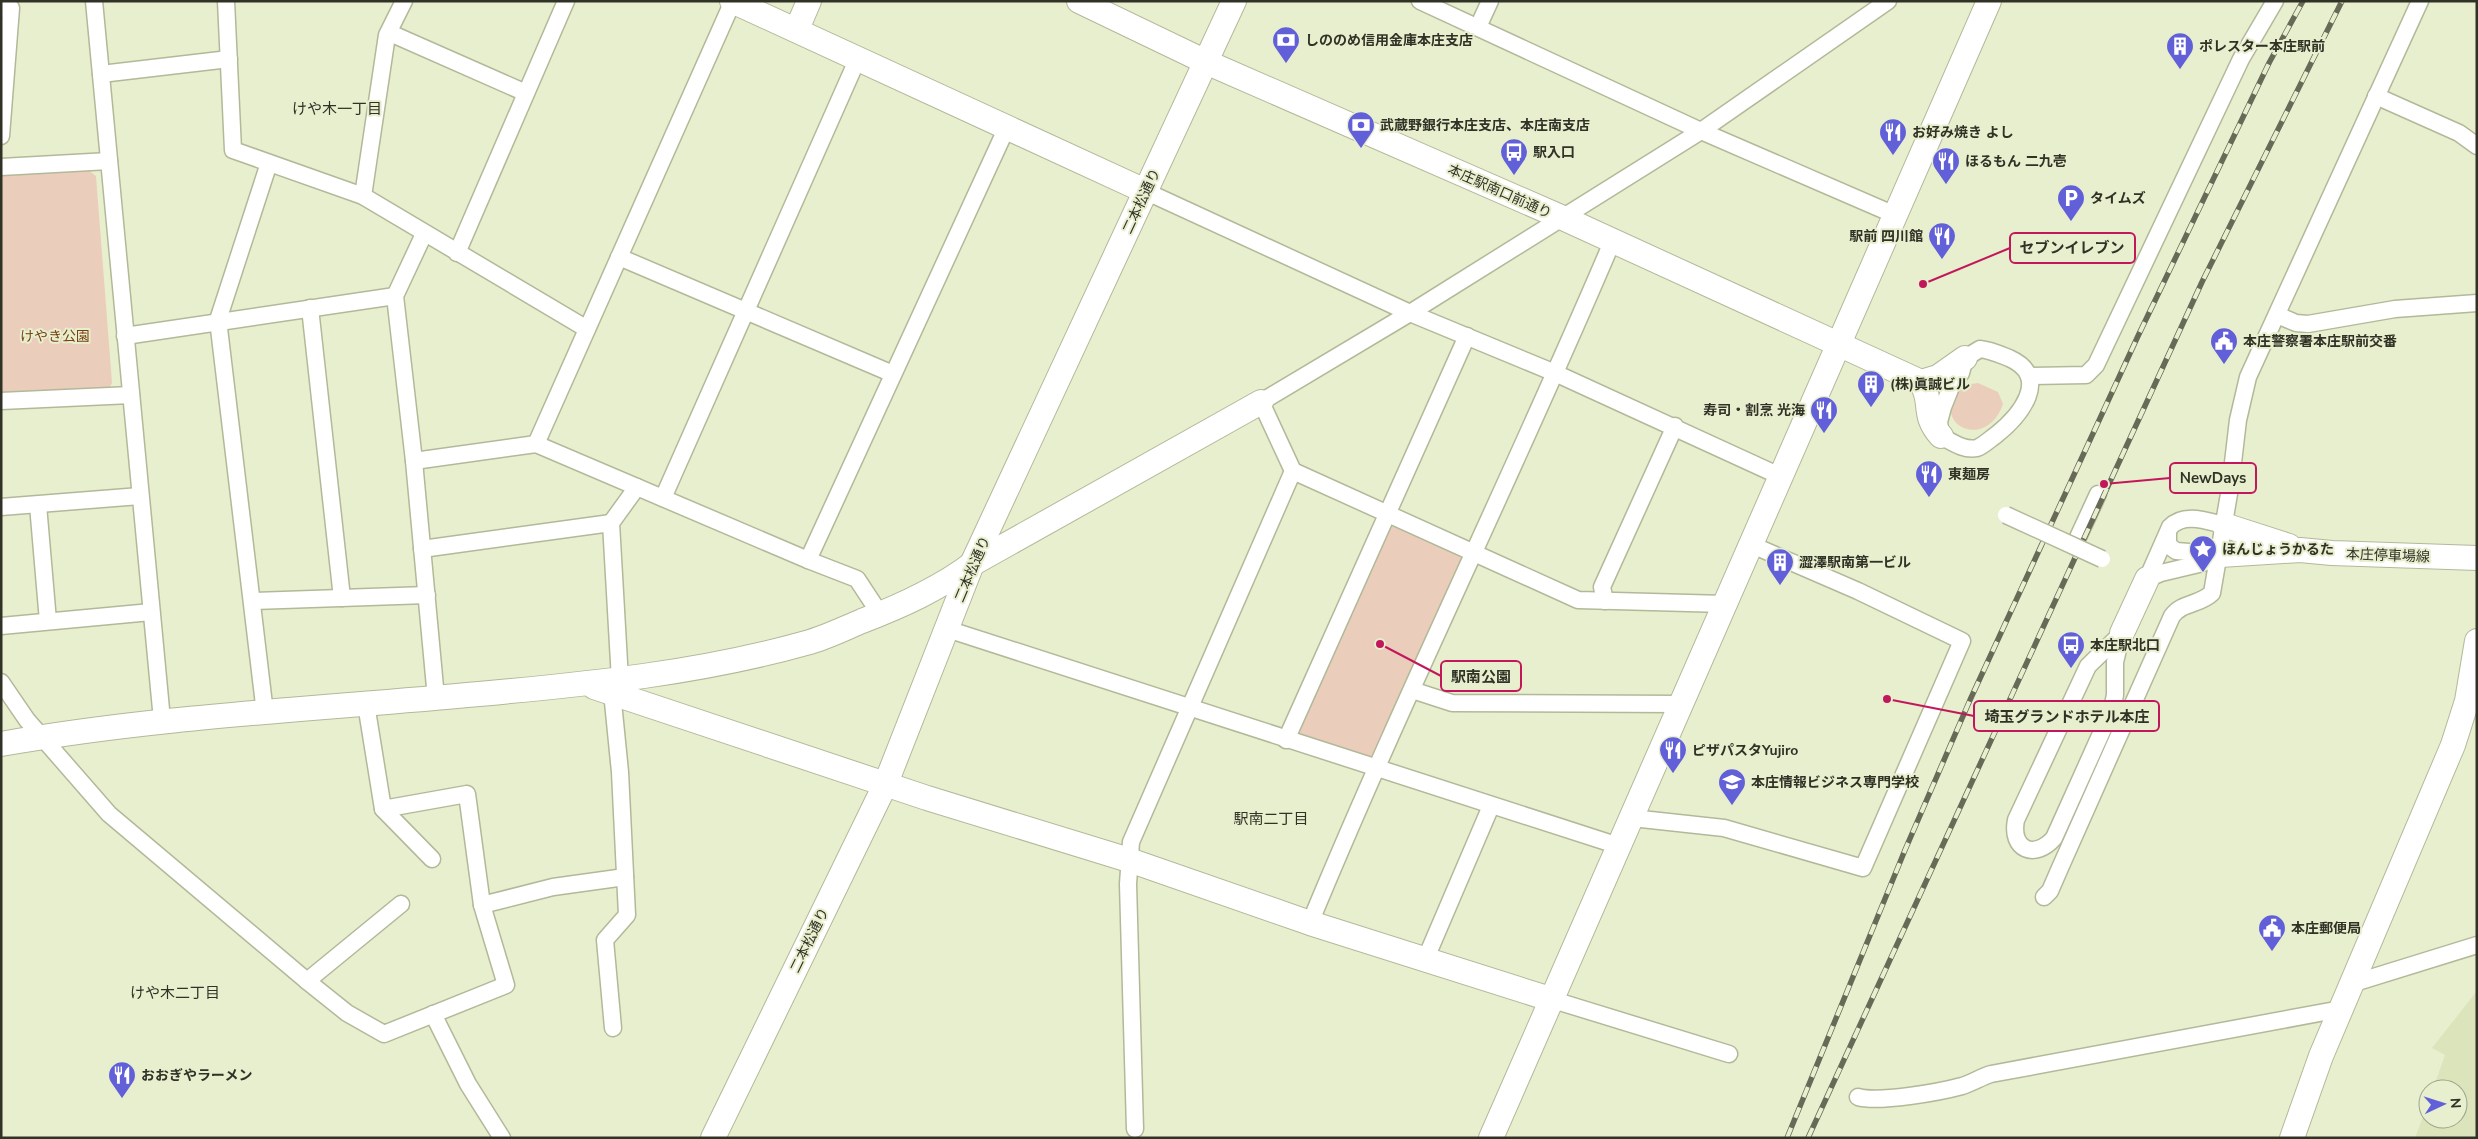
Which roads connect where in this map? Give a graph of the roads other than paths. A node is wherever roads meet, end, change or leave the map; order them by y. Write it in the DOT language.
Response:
graph roads {
  1 [pos="94,1"];
  2 [pos="226,1"];
  3 [pos="404,1"];
  4 [pos="566,1"];
  5 [pos="733,1"];
  6 [pos="809,1"];
  7 [pos="1079,1"];
  8 [pos="1234,1"];
  9 [pos="1420,1"];
  10 [pos="1490,1"];
  11 [pos="1888,1"];
  12 [pos="1989,1"];
  13 [pos="2275,1"];
  14 [pos="2420,1"];
  15 [pos="1,9"];
  16 [pos="1478,26"];
  17 [pos="797,29"];
  18 [pos="390,32"];
  19 [pos="858,58"];
  20 [pos="229,59"];
  21 [pos="1206,62"];
  22 [pos="100,74"];
  23 [pos="526,93"];
  24 [pos="2376,96"];
  25 [pos="1007,127"];
  26 [pos="1701,131"];
  27 [pos="1,136"];
  28 [pos="2477,146"];
  29 [pos="109,161"];
  30 [pos="269,163"];
  31 [pos="1,167"];
  32 [pos="1145,191"];
  33 [pos="363,196"];
  34 [pos="1895,215"];
  35 [pos="1563,218"];
  36 [pos="424,234"];
  37 [pos="1612,242"];
  38 [pos="457,253"];
  39 [pos="619,257"];
  40 [pos="395,296"];
  41 [pos="2477,302"];
  42 [pos="310,308"];
  43 [pos="746,311"];
  44 [pos="1410,313"];
  45 [pos="2277,316"];
  46 [pos="218,320"];
  47 [pos="587,329"];
  48 [pos="125,336"];
  49 [pos="1466,336"];
  50 [pos="1839,344"];
  51 [pos="1965,358"];
  52 [pos="1555,373"];
  53 [pos="893,374"];
  54 [pos="2029,376"];
  55 [pos="1921,382"];
  56 [pos="131,395"];
  57 [pos="1,401"];
  58 [pos="1260,402"];
  59 [pos="1675,426"];
  60 [pos="1941,436"];
  61 [pos="536,444"];
  62 [pos="414,461"];
  63 [pos="1292,471"];
  64 [pos="1782,477"];
  65 [pos="638,487"];
  66 [pos="2098,494"];
  67 [pos="140,496"];
  68 [pos="663,498"];
  69 [pos="38,505"];
  70 [pos="2011,505"];
  71 [pos="1,507"];
  72 [pos="1388,514"];
  73 [pos="611,523"];
  74 [pos="2224,525"];
  75 [pos="2168,533"];
  76 [pos="1752,545"];
  77 [pos="2074,546"];
  78 [pos="422,550"];
  79 [pos="2300,550"];
  80 [pos="1473,552"];
  81 [pos="2220,555"];
  82 [pos="2477,558"];
  83 [pos="2102,559"];
  84 [pos="808,560"];
  85 [pos="972,564"];
  86 [pos="2148,580"];
  87 [pos="427,596"];
  88 [pos="342,598"];
  89 [pos="253,600"];
  90 [pos="1605,601"];
  91 [pos="1725,604"];
  92 [pos="151,612"];
  93 [pos="880,614"];
  94 [pos="48,622"];
  95 [pos="1,626"];
  96 [pos="947,630"];
  97 [pos="2122,633"];
  98 [pos="2477,641"];
  99 [pos="1,682"];
  100 [pos="616,686"];
  101 [pos="1412,690"];
  102 [pos="436,698"];
  103 [pos="366,704"];
  104 [pos="1679,704"];
  105 [pos="1189,708"];
  106 [pos="265,713"];
  107 [pos="162,720"];
  108 [pos="42,737"];
  109 [pos="1286,740"];
  110 [pos="1,744"];
  111 [pos="1378,767"];
  112 [pos="886,783"];
  113 [pos="1491,806"];
  114 [pos="383,809"];
  115 [pos="1632,818"];
  116 [pos="1619,846"];
  117 [pos="432,859"];
  118 [pos="1129,860"];
  119 [pos="625,878"];
  120 [pos="2044,896"];
  121 [pos="401,904"];
  122 [pos="482,904"];
  123 [pos="1310,923"];
  124 [pos="2477,945"];
  125 [pos="1426,958"];
  126 [pos="307,981"];
  127 [pos="2351,984"];
  128 [pos="1550,999"];
  129 [pos="2341,1009"];
  130 [pos="433,1014"];
  131 [pos="614,1028"];
  132 [pos="1728,1054"];
  133 [pos="1858,1097"];
  134 [pos="1135,1129"];
  135 [pos="502,1138"];
  136 [pos="713,1138"];
  137 [pos="1491,1138"];
  138 [pos="2292,1138"];
  1 -- 22 [label="street"];
  2 -- 20 [label="street"];
  3 -- 18 [label="street"];
  4 -- 23 [label="street"];
  5 -- 17 [label="street"];
  5 -- 39 [label="street"];
  6 -- 17 [label="street"];
  7 -- 21 [label="street, 本庄駅南口前通り"];
  8 -- 21 [label="street, 二本松通り"];
  9 -- 16 [label="street"];
  10 -- 16 [label="street"];
  11 -- 26 [label="street"];
  12 -- 34 [label="street"];
  13 -- 54 [label="street"];
  14 -- 24 [label="street"];
  15 -- 27 [label="street"];
  16 -- 26 [label="street"];
  17 -- 19 [label="street"];
  18 -- 23 [label="street"];
  18 -- 33 [label="street"];
  19 -- 25 [label="street"];
  19 -- 43 [label="street"];
  20 -- 22 [label="street"];
  20 -- 30 [label="street"];
  21 -- 32 [label="street, 二本松通り"];
  21 -- 35 [label="street, 本庄駅南口前通り"];
  22 -- 29 [label="street"];
  23 -- 38 [label="street"];
  24 -- 28 [label="street"];
  24 -- 45 [label="street"];
  25 -- 32 [label="street"];
  25 -- 53 [label="street"];
  26 -- 34 [label="street"];
  26 -- 35 [label="street"];
  29 -- 31 [label="street"];
  29 -- 48 [label="street"];
  30 -- 33 [label="street"];
  30 -- 46 [label="street"];
  32 -- 44 [label="street"];
  32 -- 85 [label="street, 二本松通り"];
  33 -- 36 [label="street"];
  34 -- 50 [label="street"];
  35 -- 37 [label="street, 本庄駅南口前通り"];
  35 -- 44 [label="street"];
  36 -- 38 [label="street"];
  36 -- 40 [label="street"];
  37 -- 50 [label="street, 本庄駅南口前通り"];
  37 -- 52 [label="street"];
  38 -- 47 [label="street"];
  39 -- 43 [label="street"];
  39 -- 47 [label="street"];
  40 -- 42 [label="street"];
  40 -- 62 [label="street"];
  41 -- 45 [label="street"];
  42 -- 46 [label="street"];
  42 -- 88 [label="street"];
  43 -- 53 [label="street"];
  43 -- 68 [label="street"];
  44 -- 49 [label="street"];
  44 -- 58 [label="street"];
  45 -- 74 [label="street"];
  46 -- 48 [label="street"];
  46 -- 89 [label="street"];
  47 -- 61 [label="street"];
  48 -- 56 [label="street"];
  49 -- 52 [label="street"];
  49 -- 72 [label="street"];
  50 -- 55 [label="street, 本庄駅南口前通り"];
  50 -- 64 [label="street"];
  51 -- 54 [label="street"];
  51 -- 55 [label="street"];
  51 -- 60 [label="street"];
  52 -- 59 [label="street"];
  52 -- 80 [label="street"];
  53 -- 84 [label="street"];
  54 -- 60 [label="street"];
  55 -- 60 [label="street"];
  56 -- 57 [label="street"];
  56 -- 67 [label="street"];
  58 -- 63 [label="street"];
  58 -- 85 [label="street"];
  59 -- 64 [label="street"];
  59 -- 90 [label="street"];
  61 -- 62 [label="street"];
  61 -- 65 [label="street"];
  62 -- 78 [label="street"];
  63 -- 72 [label="street"];
  63 -- 105 [label="street"];
  64 -- 76 [label="street"];
  65 -- 68 [label="street"];
  65 -- 73 [label="street"];
  66 -- 77 [label="street"];
  67 -- 69 [label="street"];
  67 -- 92 [label="street"];
  68 -- 84 [label="street"];
  69 -- 71 [label="street"];
  69 -- 94 [label="street"];
  70 -- 77 [label="street, bridge"];
  72 -- 80 [label="street"];
  72 -- 109 [label="street"];
  73 -- 78 [label="street"];
  73 -- 100 [label="street"];
  74 -- 75 [label="street"];
  74 -- 79 [label="street"];
  74 -- 81 [label="street"];
  75 -- 81 [label="street"];
  75 -- 86 [label="street"];
  76 -- 91 [label="street"];
  76 -- 115 [label="street"];
  77 -- 83 [label="street, bridge"];
  78 -- 87 [label="street"];
  79 -- 81 [label="street"];
  79 -- 82 [label="street, 本庄停車場線"];
  80 -- 90 [label="street"];
  80 -- 101 [label="street"];
  81 -- 86 [label="street"];
  81 -- 120 [label="street"];
  84 -- 93 [label="street"];
  85 -- 93 [label="street"];
  85 -- 96 [label="street, 二本松通り"];
  86 -- 97 [label="street"];
  87 -- 88 [label="street"];
  87 -- 102 [label="street"];
  88 -- 89 [label="street"];
  89 -- 106 [label="street"];
  90 -- 91 [label="street"];
  91 -- 104 [label="street"];
  92 -- 94 [label="street"];
  92 -- 107 [label="street"];
  93 -- 100 [label="street"];
  94 -- 95 [label="street"];
  96 -- 105 [label="street"];
  96 -- 112 [label="street, 二本松通り"];
  97 -- 97 [label="street"];
  98 -- 127 [label="street"];
  99 -- 108 [label="street"];
  100 -- 102 [label="street"];
  100 -- 112 [label="street"];
  100 -- 119 [label="street"];
  101 -- 104 [label="street"];
  101 -- 111 [label="street"];
  102 -- 103 [label="street"];
  103 -- 106 [label="street"];
  103 -- 114 [label="street"];
  104 -- 115 [label="street"];
  105 -- 109 [label="street"];
  105 -- 118 [label="street"];
  106 -- 107 [label="street"];
  107 -- 108 [label="street"];
  108 -- 110 [label="street"];
  108 -- 126 [label="street"];
  109 -- 111 [label="street"];
  111 -- 113 [label="street"];
  111 -- 123 [label="street"];
  112 -- 118 [label="street"];
  112 -- 136 [label="street, 二本松通り"];
  113 -- 116 [label="street"];
  113 -- 125 [label="street"];
  114 -- 117 [label="street"];
  114 -- 122 [label="street"];
  115 -- 116 [label="street"];
  116 -- 128 [label="street"];
  118 -- 123 [label="street"];
  118 -- 134 [label="street"];
  119 -- 122 [label="street"];
  119 -- 131 [label="street"];
  121 -- 126 [label="street"];
  122 -- 130 [label="street"];
  123 -- 125 [label="street"];
  124 -- 127 [label="street"];
  125 -- 128 [label="street"];
  126 -- 130 [label="street"];
  127 -- 129 [label="street"];
  128 -- 132 [label="street"];
  128 -- 137 [label="street"];
  129 -- 133 [label="street"];
  129 -- 138 [label="street"];
  130 -- 135 [label="street"];
}
